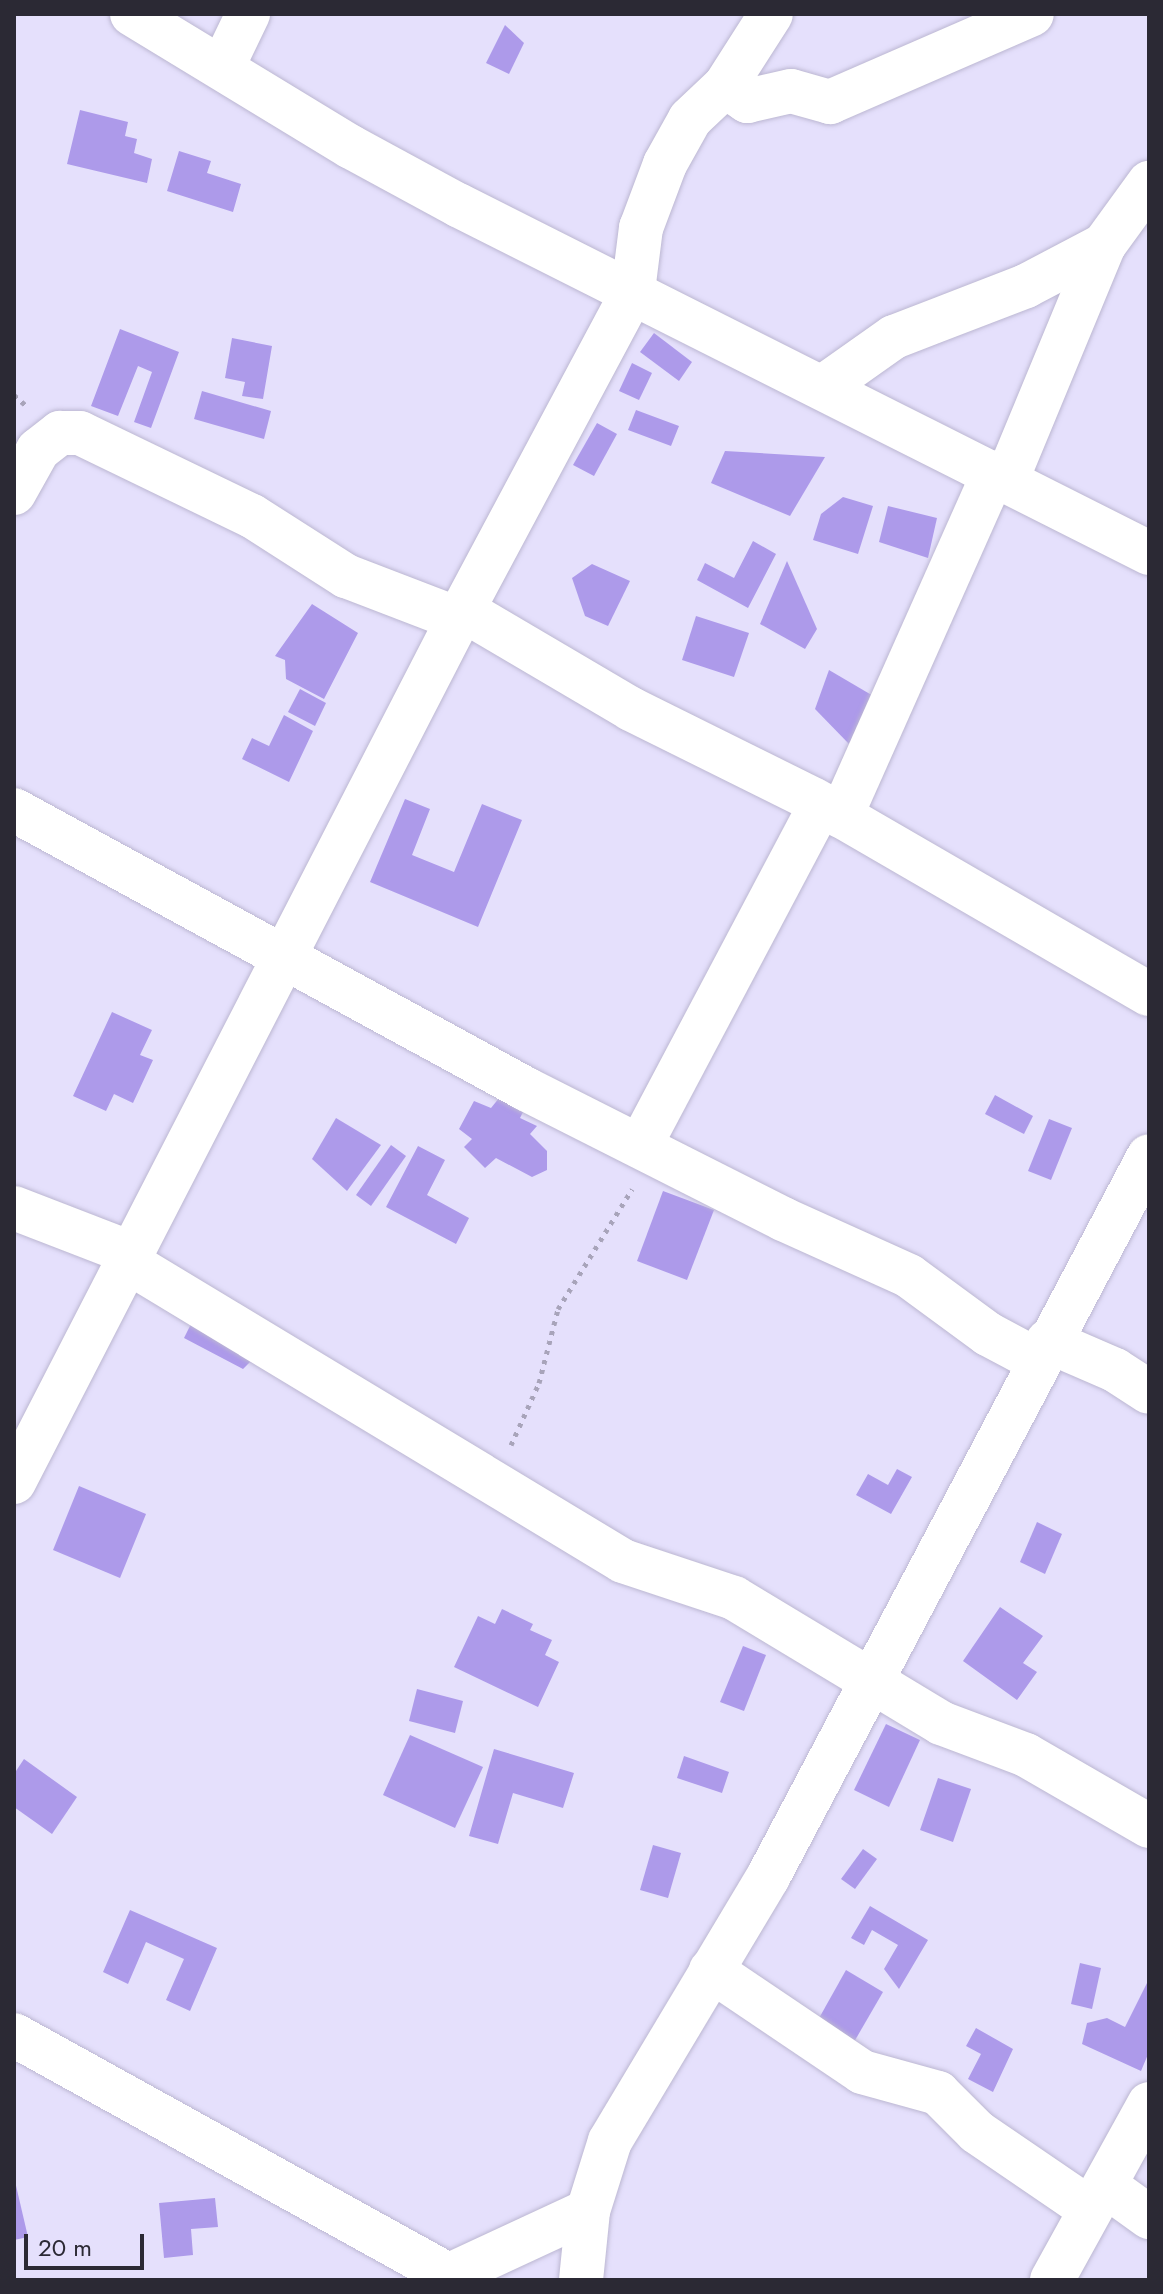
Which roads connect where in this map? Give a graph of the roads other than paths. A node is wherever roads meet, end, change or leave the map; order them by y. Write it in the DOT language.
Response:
graph roads {
  1 [pos="132,14"];
  2 [pos="248,14"];
  3 [pos="771,14"];
  4 [pos="1032,14"];
  5 [pos="223,66"];
  6 [pos="725,86"];
  7 [pos="1149,183"];
  8 [pos="1104,245"];
  9 [pos="633,291"];
  10 [pos="823,387"];
  11 [pos="1001,476"];
  12 [pos="14,493"];
  13 [pos="1149,553"];
  14 [pos="460,614"];
  15 [pos="14,810"];
  16 [pos="831,810"];
  17 [pos="285,953"];
  18 [pos="1149,994"];
  19 [pos="648,1147"];
  20 [pos="1149,1156"];
  21 [pos="14,1208"];
  22 [pos="130,1258"];
  23 [pos="1042,1351"];
  24 [pos="1149,1392"];
  25 [pos="14,1482"];
  26 [pos="869,1683"];
  27 [pos="1149,1826"];
  28 [pos="711,1970"];
  29 [pos="14,2035"];
  30 [pos="1149,2104"];
  31 [pos="1098,2197"];
  32 [pos="588,2211"];
  33 [pos="1149,2217"];
  34 [pos="441,2276"];
  35 [pos="581,2280"];
  36 [pos="1052,2280"];
  1 -- 5 [label="street"];
  2 -- 5 [label="street"];
  3 -- 6 [label="street"];
  4 -- 6 [label="street"];
  5 -- 9 [label="street"];
  6 -- 9 [label="street"];
  7 -- 8 [label="street"];
  8 -- 10 [label="street"];
  8 -- 11 [label="street"];
  9 -- 10 [label="street"];
  9 -- 14 [label="street"];
  10 -- 11 [label="street"];
  11 -- 13 [label="street"];
  11 -- 16 [label="street"];
  12 -- 14 [label="street"];
  14 -- 16 [label="street"];
  14 -- 17 [label="street"];
  15 -- 17 [label="street"];
  16 -- 18 [label="street"];
  16 -- 19 [label="street"];
  17 -- 19 [label="street"];
  17 -- 22 [label="street"];
  19 -- 23 [label="street"];
  20 -- 23 [label="street"];
  21 -- 22 [label="street"];
  22 -- 25 [label="street"];
  22 -- 26 [label="street"];
  23 -- 24 [label="street"];
  23 -- 26 [label="street"];
  26 -- 27 [label="street"];
  26 -- 28 [label="street"];
  28 -- 31 [label="street"];
  28 -- 32 [label="street"];
  29 -- 34 [label="street"];
  30 -- 31 [label="street"];
  31 -- 33 [label="street"];
  31 -- 36 [label="street"];
  32 -- 34 [label="street"];
  32 -- 35 [label="street"];
}
